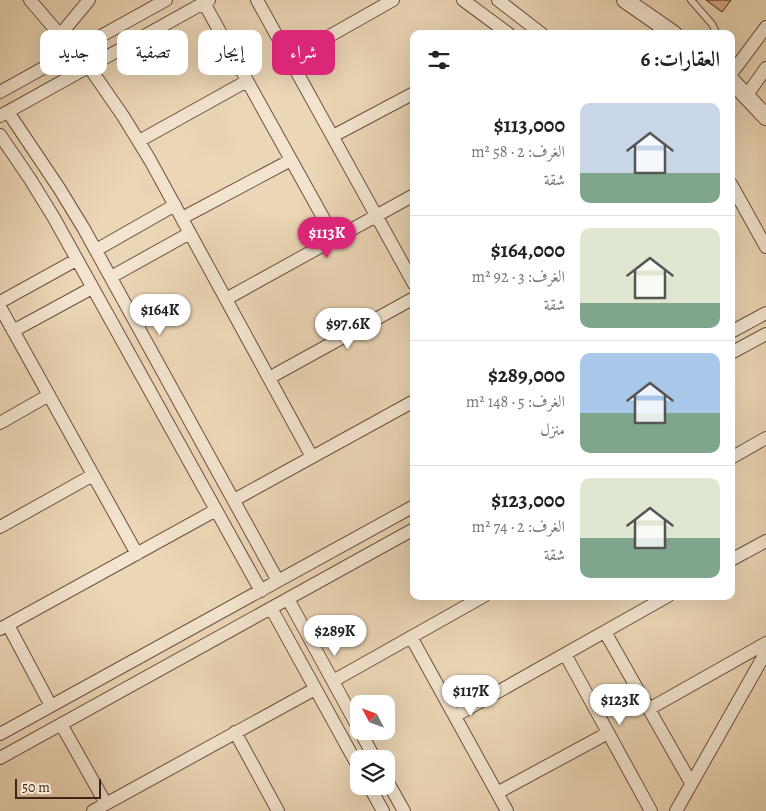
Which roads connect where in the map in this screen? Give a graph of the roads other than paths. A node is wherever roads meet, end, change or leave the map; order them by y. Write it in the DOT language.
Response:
graph roads {
  1 [pos="30,0"];
  2 [pos="89,0"];
  3 [pos="166,0"];
  4 [pos="257,0"];
  5 [pos="393,0"];
  6 [pos="463,0"];
  7 [pos="498,0"];
  8 [pos="625,0"];
  9 [pos="691,0"];
  10 [pos="206,2"];
  11 [pos="766,27"];
  12 [pos="56,30"];
  13 [pos="64,30"];
  14 [pos="274,30"];
  15 [pos="504,30"];
  16 [pos="537,30"];
  17 [pos="668,30"];
  18 [pos="715,30"];
  19 [pos="107,33"];
  20 [pos="335,33"];
  21 [pos="107,57"];
  22 [pos="766,68"];
  23 [pos="735,69"];
  24 [pos="40,70"];
  25 [pos="74,75"];
  26 [pos="94,75"];
  27 [pos="299,75"];
  28 [pos="247,81"];
  29 [pos="735,84"];
  30 [pos="0,92"];
  31 [pos="410,94"];
  32 [pos="747,95"];
  33 [pos="4,114"];
  34 [pos="766,116"];
  35 [pos="0,135"];
  36 [pos="333,136"];
  37 [pos="139,141"];
  38 [pos="291,160"];
  39 [pos="735,191"];
  40 [pos="410,197"];
  41 [pos="175,205"];
  42 [pos="376,216"];
  43 [pos="182,218"];
  44 [pos="190,233"];
  45 [pos="336,239"];
  46 [pos="766,247"];
  47 [pos="96,250"];
  48 [pos="76,260"];
  49 [pos="111,277"];
  50 [pos="410,277"];
  51 [pos="92,288"];
  52 [pos="226,299"];
  53 [pos="410,300"];
  54 [pos="0,302"];
  55 [pos="766,313"];
  56 [pos="2,314"];
  57 [pos="735,330"];
  58 [pos="13,331"];
  59 [pos="766,334"];
  60 [pos="735,351"];
  61 [pos="269,378"];
  62 [pos="49,395"];
  63 [pos="410,403"];
  64 [pos="0,423"];
  65 [pos="766,438"];
  66 [pos="735,456"];
  67 [pos="312,457"];
  68 [pos="93,475"];
  69 [pos="234,500"];
  70 [pos="410,508"];
  71 [pos="216,510"];
  72 [pos="0,527"];
  73 [pos="410,531"];
  74 [pos="766,541"];
  75 [pos="137,554"];
  76 [pos="735,558"];
  77 [pos="278,581"];
  78 [pos="260,591"];
  79 [pos="288,599"];
  80 [pos="477,600"];
  81 [pos="661,600"];
  82 [pos="270,608"];
  83 [pos="4,627"];
  84 [pos="605,632"];
  85 [pos="411,637"];
  86 [pos="766,644"];
  87 [pos="766,652"];
  88 [pos="565,654"];
  89 [pos="333,681"];
  90 [pos="315,689"];
  91 [pos="51,706"];
  92 [pos="649,709"];
  93 [pos="350,712"];
  94 [pos="455,716"];
  95 [pos="61,724"];
  96 [pos="235,732"];
  97 [pos="608,733"];
  98 [pos="0,734"];
  99 [pos="350,752"];
  100 [pos="0,758"];
  101 [pos="691,783"];
  102 [pos="497,793"];
  103 [pos="374,795"];
  104 [pos="395,795"];
  105 [pos="106,804"];
  106 [pos="93,811"];
  107 [pos="278,811"];
  108 [pos="383,811"];
  109 [pos="404,811"];
  110 [pos="507,811"];
  111 [pos="651,811"];
  112 [pos="676,811"];
  1 -- 12 [label="street"];
  2 -- 13 [label="street"];
  3 -- 19 [label="street"];
  4 -- 14 [label="street"];
  5 -- 20 [label="street"];
  6 -- 15 [label="street"];
  7 -- 16 [label="street"];
  8 -- 17 [label="street"];
  9 -- 18 [label="lane"];
  10 -- 21 [label="street"];
  10 -- 28 [label="street"];
  11 -- 23 [label="street"];
  22 -- 32 [label="street"];
  24 -- 30 [label="street"];
  25 -- 33 [label="street"];
  26 -- 37 [label="street"];
  27 -- 36 [label="street"];
  28 -- 37 [label="street"];
  28 -- 38 [label="street"];
  29 -- 32 [label="street"];
  31 -- 36 [label="street"];
  32 -- 34 [label="street"];
  33 -- 47 [label="street"];
  35 -- 48 [label="street"];
  36 -- 42 [label="street"];
  37 -- 41 [label="street"];
  38 -- 43 [label="street"];
  38 -- 45 [label="street"];
  39 -- 46 [label="street"];
  40 -- 42 [label="street"];
  41 -- 43 [label="street"];
  41 -- 47 [label="street"];
  42 -- 45 [label="street"];
  42 -- 50 [label="street"];
  43 -- 44 [label="street"];
  44 -- 49 [label="street"];
  44 -- 52 [label="street"];
  45 -- 52 [label="street"];
  47 -- 49 [label="street"];
  48 -- 51 [label="street"];
  48 -- 54 [label="street"];
  49 -- 69 [label="street"];
  51 -- 58 [label="street"];
  51 -- 71 [label="street"];
  52 -- 61 [label="street"];
  53 -- 61 [label="street"];
  55 -- 57 [label="street"];
  56 -- 58 [label="street"];
  58 -- 62 [label="street"];
  59 -- 60 [label="street"];
  61 -- 67 [label="street"];
  62 -- 64 [label="street"];
  62 -- 68 [label="street"];
  63 -- 67 [label="street"];
  65 -- 66 [label="street"];
  67 -- 69 [label="street"];
  68 -- 72 [label="street"];
  68 -- 75 [label="street"];
  69 -- 77 [label="street"];
  70 -- 77 [label="street"];
  71 -- 75 [label="street"];
  71 -- 78 [label="street"];
  73 -- 79 [label="street"];
  74 -- 76 [label="street"];
  75 -- 83 [label="street"];
  77 -- 78 [label="street"];
  78 -- 91 [label="street"];
  79 -- 82 [label="street"];
  79 -- 89 [label="street"];
  80 -- 85 [label="street"];
  81 -- 84 [label="street"];
  82 -- 90 [label="street"];
  82 -- 95 [label="street"];
  83 -- 91 [label="street"];
  84 -- 88 [label="street"];
  84 -- 92 [label="street"];
  85 -- 89 [label="street"];
  85 -- 94 [label="street"];
  86 -- 92 [label="street"];
  87 -- 101 [label="street"];
  88 -- 94 [label="street"];
  88 -- 97 [label="street"];
  89 -- 93 [label="street"];
  90 -- 96 [label="street"];
  90 -- 99 [label="street"];
  91 -- 98 [label="street"];
  92 -- 101 [label="street"];
  94 -- 102 [label="street"];
  95 -- 100 [label="street"];
  95 -- 105 [label="street"];
  96 -- 105 [label="street"];
  96 -- 107 [label="street"];
  97 -- 102 [label="street"];
  97 -- 111 [label="street"];
  101 -- 112 [label="street"];
  102 -- 110 [label="street"];
  103 -- 108 [label="street"];
  104 -- 109 [label="street"];
  105 -- 106 [label="street"];
}
